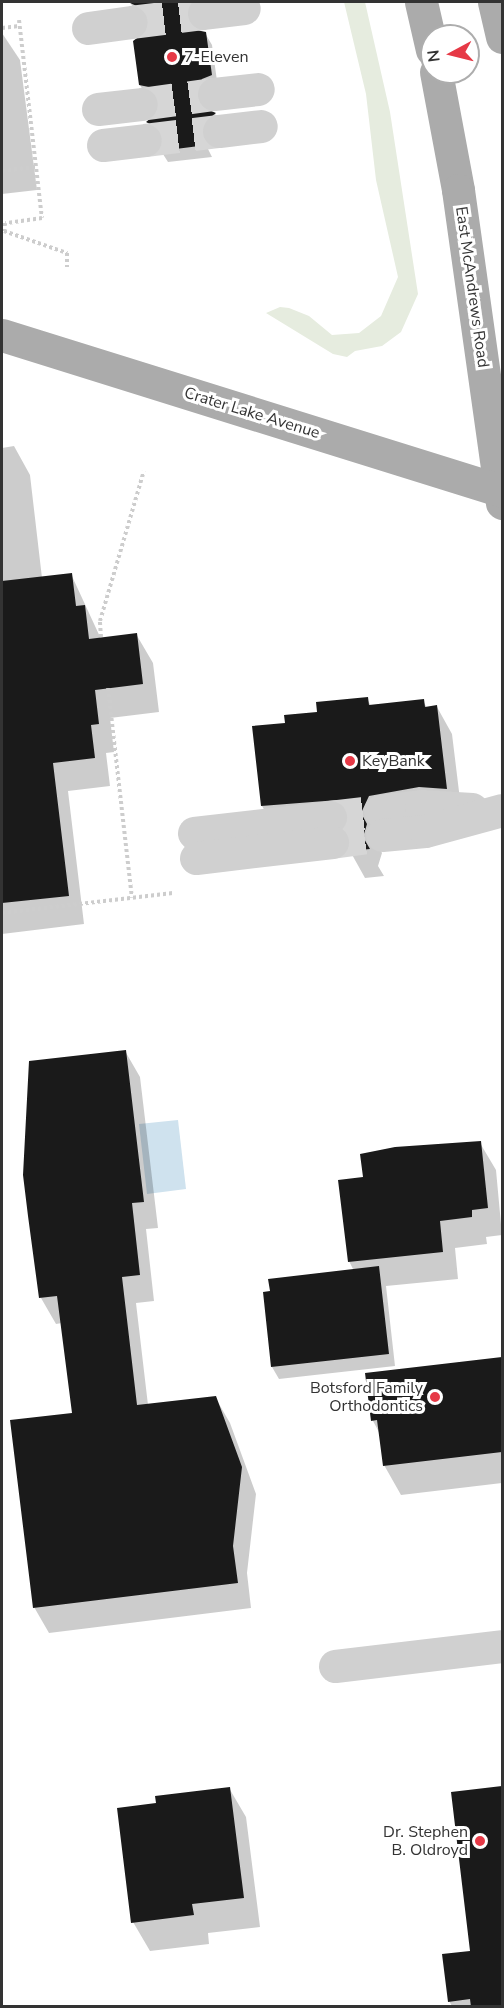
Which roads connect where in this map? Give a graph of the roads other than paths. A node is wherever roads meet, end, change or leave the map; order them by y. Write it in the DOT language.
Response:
graph roads {
  1 [pos="421,2"];
  2 [pos="494,2"];
  3 [pos="244,9"];
  4 [pos="204,14"];
  5 [pos="131,22"];
  6 [pos="426,24"];
  7 [pos="88,28"];
  8 [pos="502,37"];
  9 [pos="438,84"];
  10 [pos="258,89"];
  11 [pos="214,94"];
  12 [pos="141,104"];
  13 [pos="98,109"];
  14 [pos="261,126"];
  15 [pos="219,131"];
  16 [pos="145,140"];
  17 [pos="103,145"];
  18 [pos="2,335"];
  19 [pos="502,495"];
  20 [pos="501,810"];
  21 [pos="381,823"];
  22 [pos="331,829"];
  23 [pos="195,846"];
  24 [pos="502,1646"];
  25 [pos="335,1666"];
  1 -- 6 [label="main road"];
  2 -- 8 [label="main road"];
  3 -- 4 [label="street"];
  5 -- 7 [label="street"];
  9 -- 19 [label="main road, East McAndrews Road"];
  10 -- 11 [label="street"];
  12 -- 13 [label="street"];
  14 -- 15 [label="street"];
  16 -- 17 [label="street"];
  18 -- 19 [label="main road, Crater Lake Avenue"];
  20 -- 21 [label="street"];
  22 -- 23 [label="street"];
  24 -- 25 [label="street"];
}
